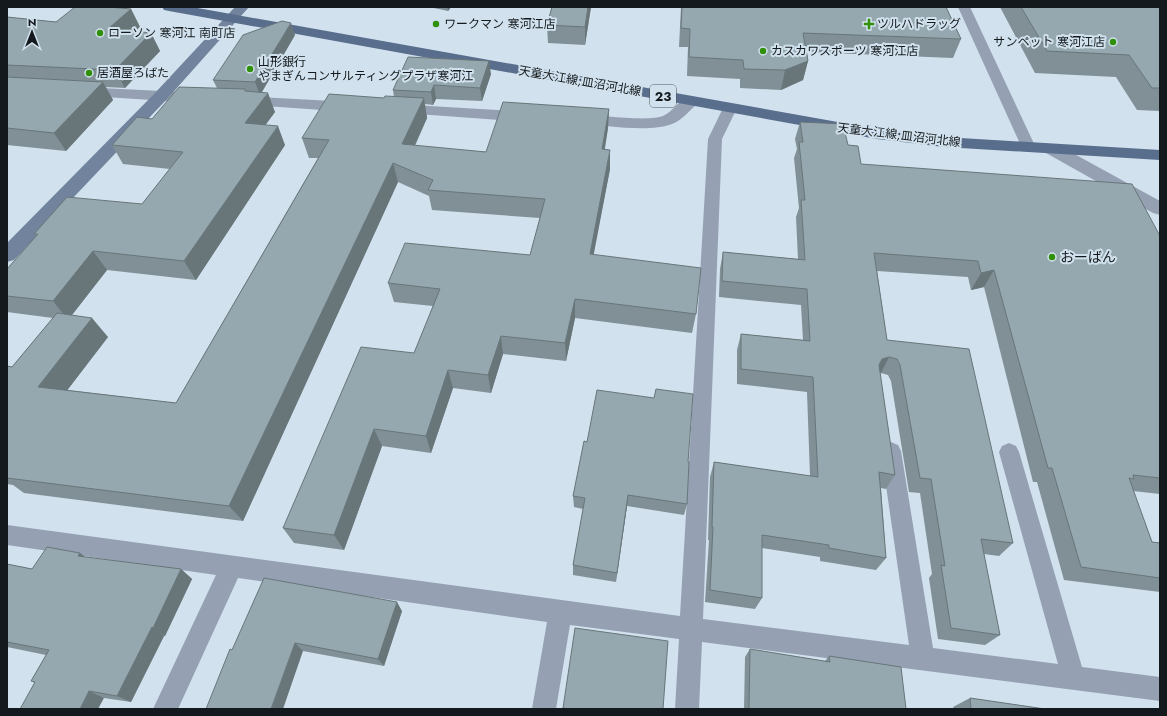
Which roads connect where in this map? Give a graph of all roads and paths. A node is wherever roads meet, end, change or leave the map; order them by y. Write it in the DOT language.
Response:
graph roads {
  1 [pos="169,7"];
  2 [pos="964,7"];
  3 [pos="237,13"];
  4 [pos="69,91"];
  5 [pos="161,96"];
  6 [pos="200,98"];
  7 [pos="224,100"];
  8 [pos="691,101"];
  9 [pos="367,108"];
  10 [pos="382,108"];
  11 [pos="730,108"];
  12 [pos="541,117"];
  13 [pos="564,119"];
  14 [pos="1029,148"];
  15 [pos="1052,149"];
  16 [pos="1160,155"];
  17 [pos="1160,209"];
  18 [pos="7,255"];
  19 [pos="888,428"];
  20 [pos="1009,452"];
  21 [pos="7,535"];
  22 [pos="232,566"];
  23 [pos="560,612"];
  24 [pos="690,628"];
  25 [pos="922,657"];
  26 [pos="1073,676"];
  27 [pos="1160,689"];
  28 [pos="165,709"];
  29 [pos="544,709"];
  30 [pos="686,709"];
  1 -- 3 [label="main road, 天童大江線;皿沼河北線 / 23"];
  2 -- 14 [label="lane"];
  3 -- 5 [label="street"];
  3 -- 8 [label="main road, 天童大江線;皿沼河北線 / 23"];
  4 -- 5 [label="street"];
  5 -- 6 [label="street"];
  5 -- 18 [label="street"];
  7 -- 9 [label="street"];
  8 -- 11 [label="main road, 天童大江線;皿沼河北線 / 23"];
  8 -- 13 [label="street"];
  10 -- 12 [label="street"];
  11 -- 14 [label="main road, 天童大江線;皿沼河北線 / 23"];
  11 -- 24 [label="lane"];
  14 -- 15 [label="main road, 天童大江線;皿沼河北線 / 23"];
  15 -- 16 [label="main road, 天童大江線;皿沼河北線 / 23"];
  15 -- 17 [label="street"];
  19 -- 25 [label="lane"];
  20 -- 26 [label="lane"];
  21 -- 22 [label="lane"];
  22 -- 23 [label="lane"];
  22 -- 28 [label="lane"];
  23 -- 24 [label="lane"];
  23 -- 29 [label="lane"];
  24 -- 25 [label="lane"];
  24 -- 30 [label="lane"];
  25 -- 26 [label="lane"];
  26 -- 27 [label="lane"];
}
